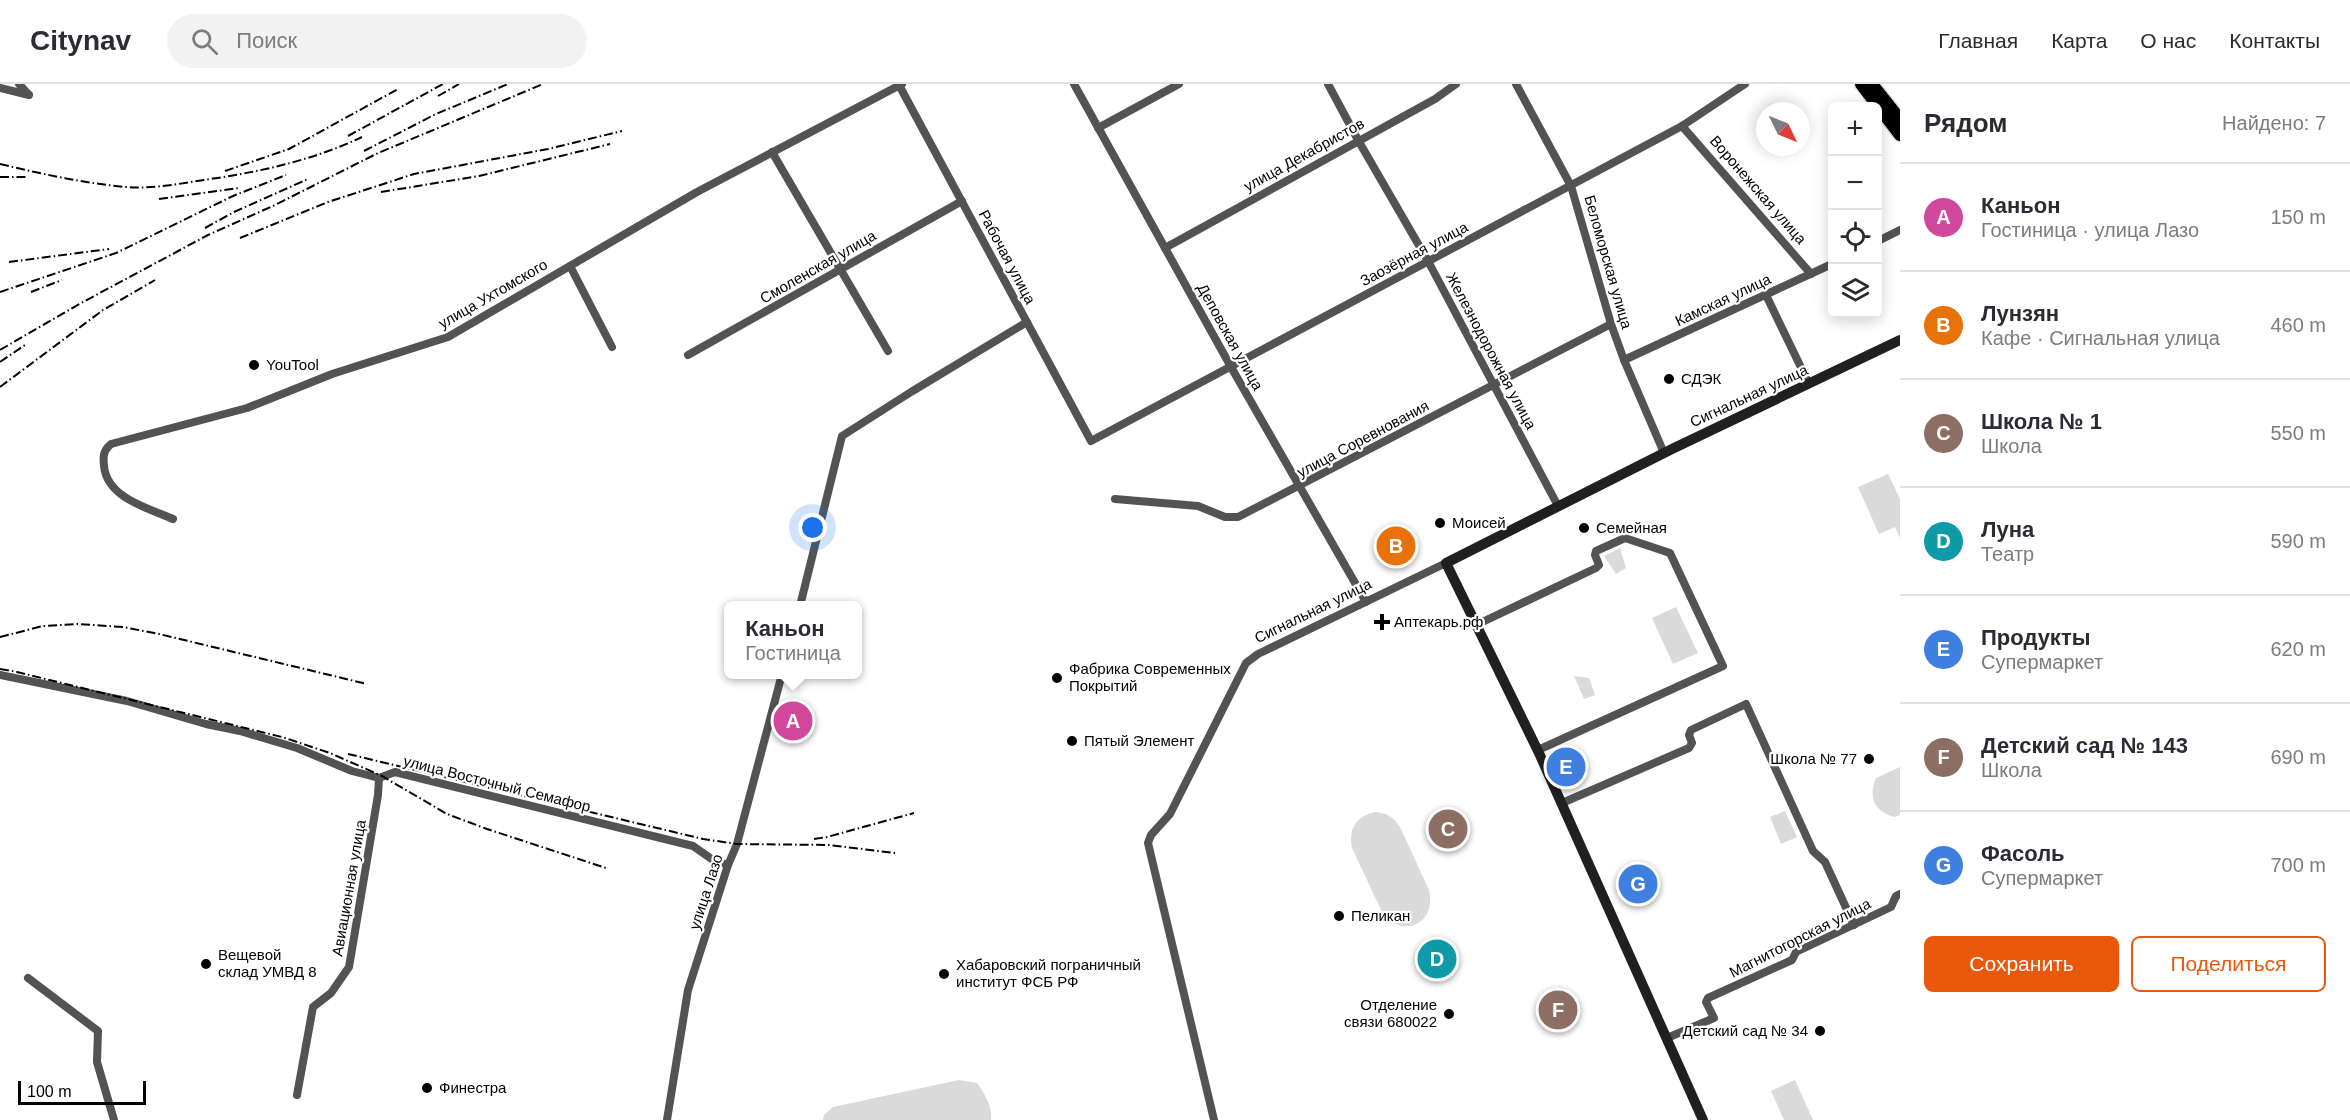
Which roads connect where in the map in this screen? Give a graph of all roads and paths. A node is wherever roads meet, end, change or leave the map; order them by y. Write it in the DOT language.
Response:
graph roads {
  1 [pos="19,84"];
  2 [pos="1074,84"];
  3 [pos="1179,84"];
  4 [pos="1328,84"];
  5 [pos="1456,84"];
  6 [pos="1516,84"];
  7 [pos="1745,84"];
  8 [pos="1861,84"];
  9 [pos="1872,84"];
  10 [pos="900,85"];
  11 [pos="0,88"];
  12 [pos="1900,119"];
  13 [pos="1682,126"];
  14 [pos="1098,128"];
  15 [pos="1900,135"];
  16 [pos="1358,140"];
  17 [pos="772,152"];
  18 [pos="1571,186"];
  19 [pos="962,201"];
  20 [pos="1900,230"];
  21 [pos="1882,240"];
  22 [pos="1165,248"];
  23 [pos="1428,261"];
  24 [pos="570,266"];
  25 [pos="1828,266"];
  26 [pos="840,269"];
  27 [pos="1811,274"];
  28 [pos="1766,295"];
  29 [pos="1027,322"];
  30 [pos="1611,324"];
  31 [pos="1900,340"];
  32 [pos="612,346"];
  33 [pos="888,351"];
  34 [pos="688,355"];
  35 [pos="1624,360"];
  36 [pos="1231,367"];
  37 [pos="1809,384"];
  38 [pos="1494,385"];
  39 [pos="1091,441"];
  40 [pos="1664,453"];
  41 [pos="1301,486"];
  42 [pos="1115,499"];
  43 [pos="1558,506"];
  44 [pos="173,519"];
  45 [pos="1446,563"];
  46 [pos="801,601"];
  47 [pos="1366,602"];
  48 [pos="1476,625"];
  49 [pos="0,675"];
  50 [pos="781,679"];
  51 [pos="1538,750"];
  52 [pos="379,778"];
  53 [pos="1562,803"];
  54 [pos="728,865"];
  55 [pos="1900,894"];
  56 [pos="1854,926"];
  57 [pos="28,978"];
  58 [pos="1667,1038"];
  59 [pos="297,1095"];
  60 [pos="114,1120"];
  61 [pos="668,1120"];
  62 [pos="1214,1120"];
  63 [pos="1703,1120"];
  1 -- 11 [label="street"];
  2 -- 14 [label="street, Деповская улица"];
  3 -- 14 [label="street"];
  4 -- 16 [label="street, Железнодорожная улица"];
  5 -- 16 [label="street, улица Декабристов"];
  6 -- 18 [label="street, Беломорская улица"];
  7 -- 13 [label="street, Заозёрная улица"];
  8 -- 15 [label="main road"];
  9 -- 12 [label="main road"];
  10 -- 17 [label="street, улица Ухтомского"];
  10 -- 19 [label="street, Рабочая улица"];
  13 -- 18 [label="street, Заозёрная улица"];
  13 -- 27 [label="street, Воронежская улица"];
  14 -- 22 [label="street, Деповская улица"];
  16 -- 22 [label="street, улица Декабристов"];
  16 -- 23 [label="street, Железнодорожная улица"];
  17 -- 24 [label="street, улица Ухтомского"];
  17 -- 26 [label="street"];
  18 -- 23 [label="street, Заозёрная улица"];
  18 -- 30 [label="street, Беломорская улица"];
  19 -- 26 [label="street, Смоленская улица"];
  19 -- 29 [label="street, Рабочая улица"];
  20 -- 21 [label="street"];
  22 -- 36 [label="street, Деповская улица"];
  23 -- 36 [label="street, Заозёрная улица"];
  23 -- 38 [label="street, Железнодорожная улица"];
  24 -- 32 [label="street"];
  24 -- 44 [label="street, улица Ухтомского"];
  25 -- 27 [label="street, Камская улица"];
  26 -- 33 [label="street"];
  26 -- 34 [label="street, Смоленская улица"];
  27 -- 28 [label="street, Камская улица"];
  28 -- 35 [label="street, Камская улица"];
  28 -- 37 [label="street"];
  29 -- 39 [label="street, Рабочая улица"];
  29 -- 46 [label="street"];
  30 -- 35 [label="street, Беломорская улица"];
  30 -- 38 [label="street, улица Соревнования"];
  31 -- 37 [label="street, Сигнальная улица"];
  35 -- 40 [label="street, Беломорская улица"];
  36 -- 39 [label="street, Заозёрная улица"];
  36 -- 41 [label="street, Деповская улица"];
  37 -- 40 [label="street, Сигнальная улица"];
  38 -- 41 [label="street, улица Соревнования"];
  38 -- 43 [label="street, Железнодорожная улица"];
  40 -- 43 [label="street, Сигнальная улица"];
  41 -- 42 [label="street, улица Соревнования"];
  41 -- 47 [label="street, Деповская улица"];
  43 -- 45 [label="street, Сигнальная улица"];
  45 -- 47 [label="street, Сигнальная улица"];
  45 -- 48 [label="street"];
  47 -- 62 [label="street, Сигнальная улица"];
  48 -- 51 [label="street"];
  48 -- 51 [label="street"];
  49 -- 52 [label="street, улица Восточный Семафор"];
  50 -- 54 [label="street, улица Лазо"];
  51 -- 53 [label="street"];
  52 -- 54 [label="street, улица Восточный Семафор"];
  52 -- 59 [label="street, Авиационная улица"];
  53 -- 56 [label="street"];
  53 -- 58 [label="street"];
  54 -- 61 [label="street, улица Лазо"];
  55 -- 56 [label="street, Магнитогорская улица"];
  56 -- 58 [label="street, Магнитогорская улица"];
  57 -- 60 [label="street"];
  58 -- 63 [label="street"];
}
